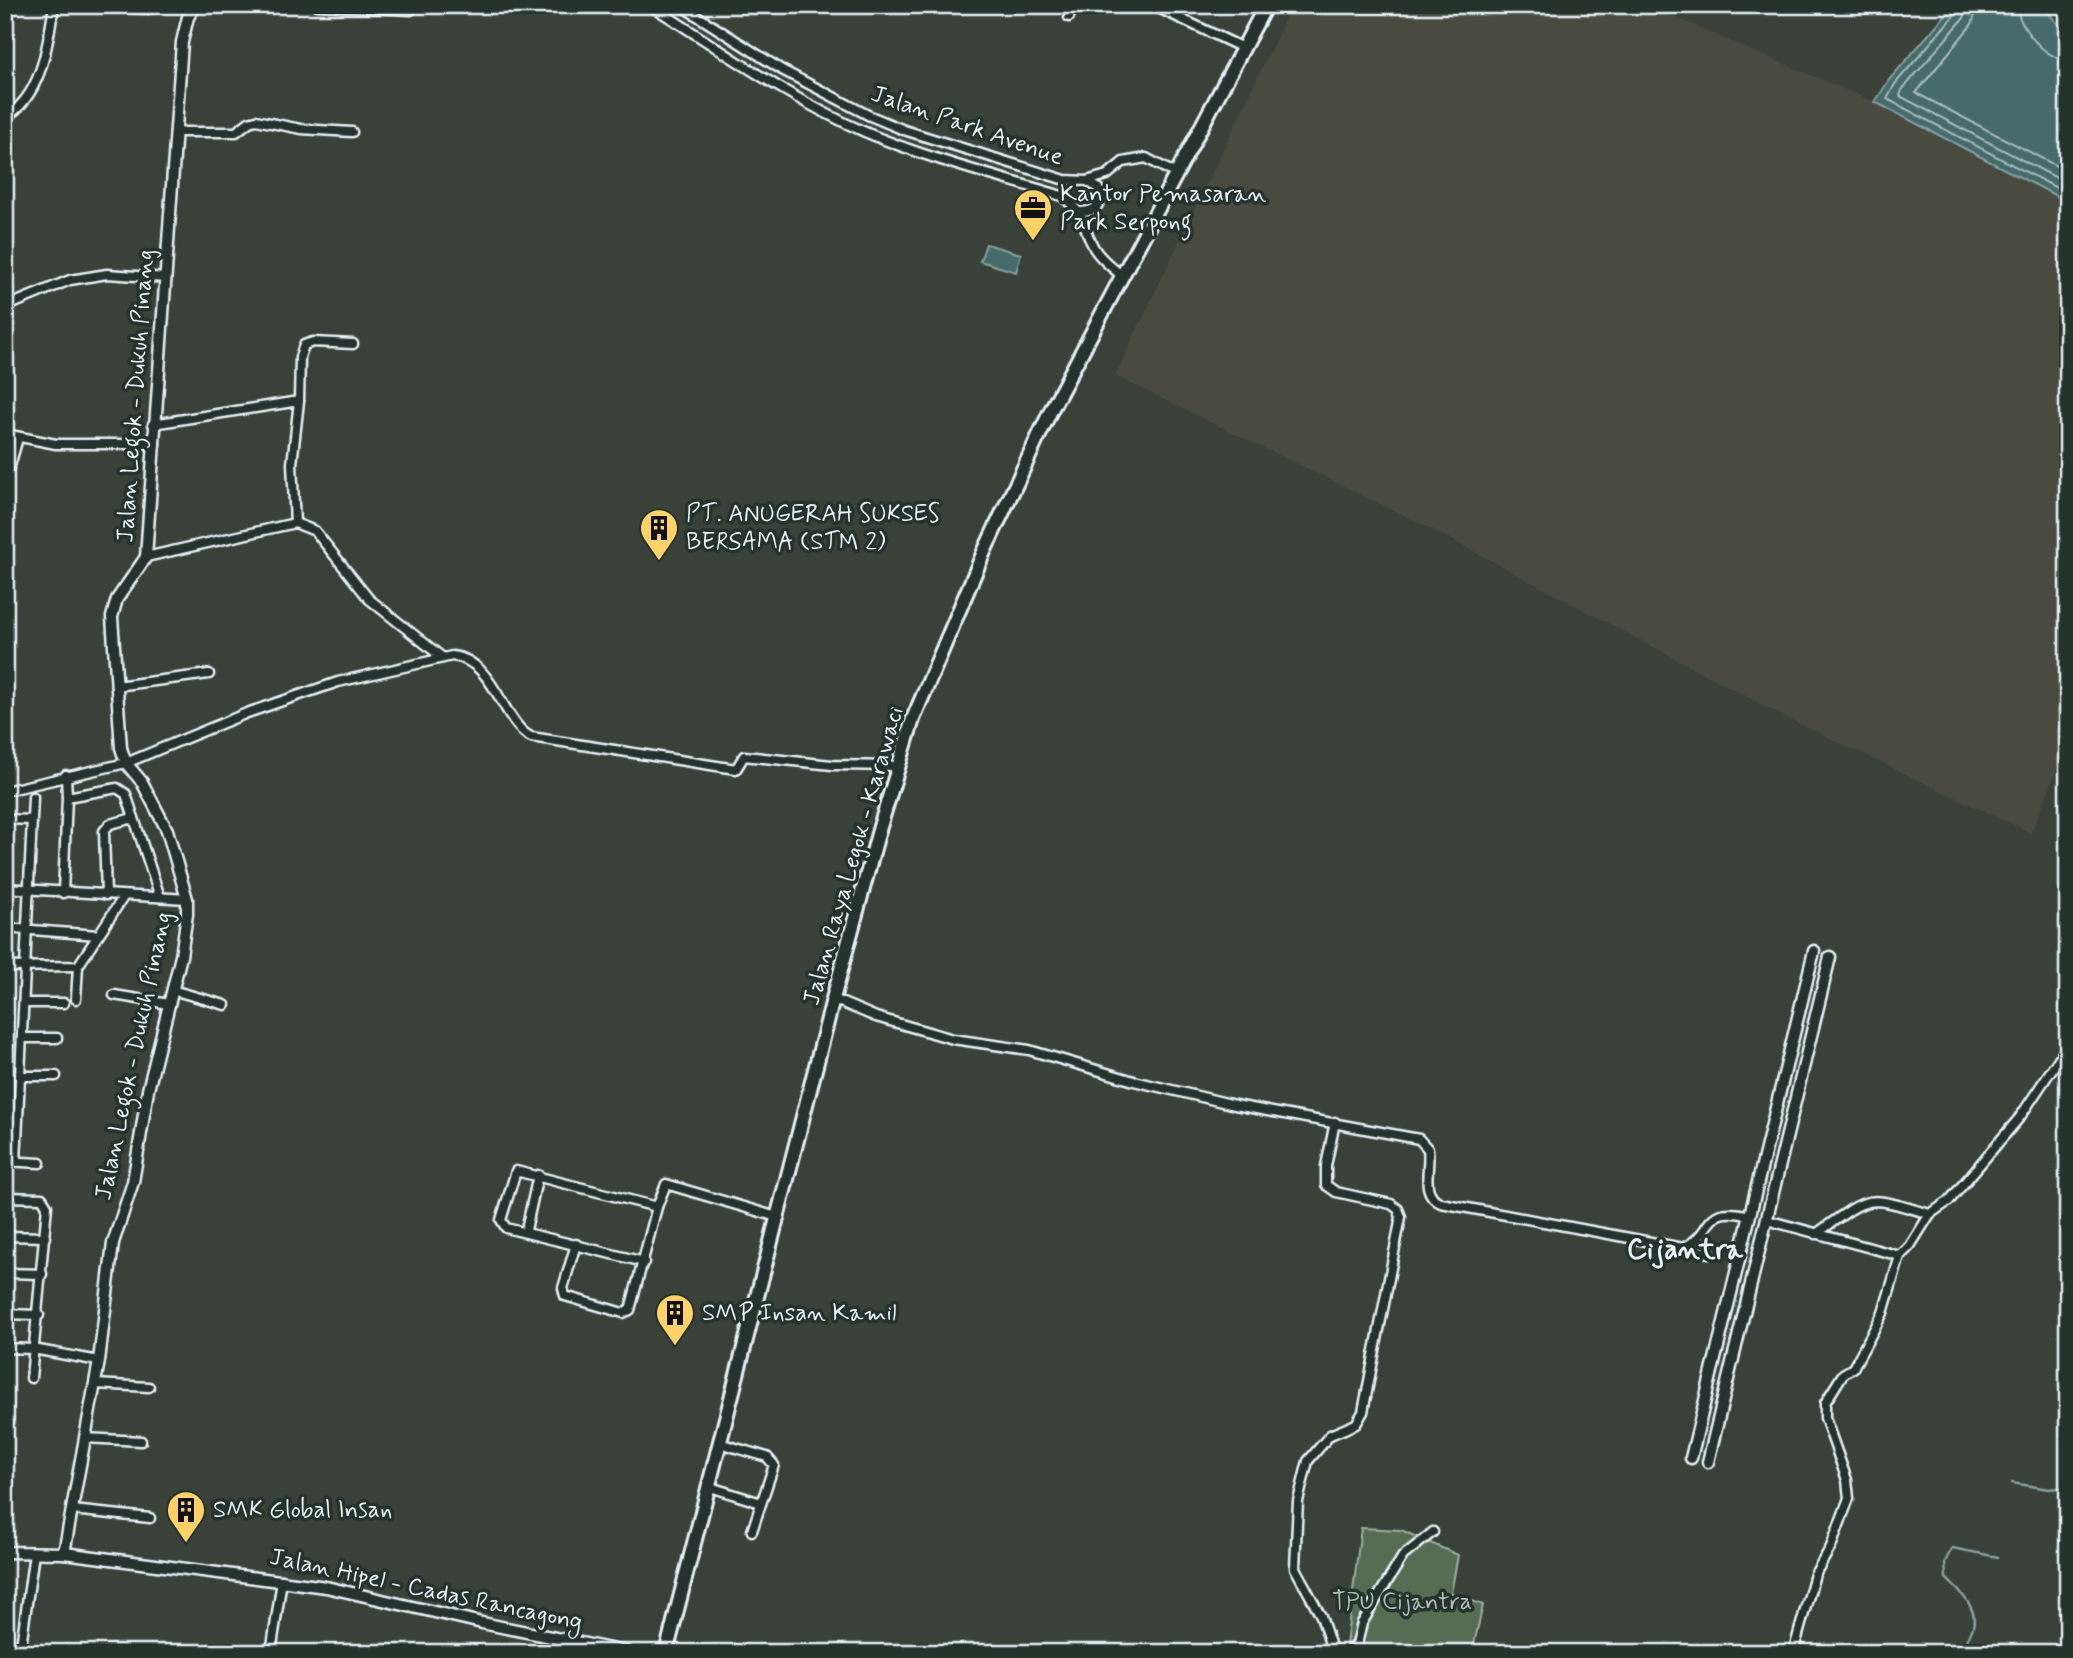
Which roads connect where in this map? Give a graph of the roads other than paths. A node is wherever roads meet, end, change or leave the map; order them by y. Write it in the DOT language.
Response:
graph roads {
  1 [pos="54,5"];
  2 [pos="93,5"];
  3 [pos="168,5"];
  4 [pos="196,5"];
  5 [pos="316,5"];
  6 [pos="650,5"];
  7 [pos="680,5"];
  8 [pos="1073,5"];
  9 [pos="1152,5"];
  10 [pos="1266,5"];
  11 [pos="411,10"];
  12 [pos="1069,17"];
  13 [pos="1243,48"];
  14 [pos="868,115"];
  15 [pos="5,117"];
  16 [pos="885,122"];
  17 [pos="863,131"];
  18 [pos="175,132"];
  19 [pos="352,132"];
  20 [pos="878,137"];
  21 [pos="1024,167"];
  22 [pos="1176,174"];
  23 [pos="1087,181"];
  24 [pos="1019,183"];
  25 [pos="1081,212"];
  26 [pos="1122,276"];
  27 [pos="166,278"];
  28 [pos="5,307"];
  29 [pos="353,344"];
  30 [pos="299,401"];
  31 [pos="153,424"];
  32 [pos="5,434"];
  33 [pos="18,438"];
  34 [pos="155,444"];
  35 [pos="5,466"];
  36 [pos="295,523"];
  37 [pos="146,558"];
  38 [pos="443,658"];
  39 [pos="209,674"];
  40 [pos="116,686"];
  41 [pos="126,763"];
  42 [pos="897,766"];
  43 [pos="66,775"];
  44 [pos="5,791"];
  45 [pos="33,797"];
  46 [pos="67,797"];
  47 [pos="134,818"];
  48 [pos="5,819"];
  49 [pos="32,820"];
  50 [pos="5,888"];
  51 [pos="27,890"];
  52 [pos="63,893"];
  53 [pos="106,895"];
  54 [pos="124,896"];
  55 [pos="160,897"];
  56 [pos="187,899"];
  57 [pos="5,929"];
  58 [pos="27,930"];
  59 [pos="98,935"];
  60 [pos="1814,951"];
  61 [pos="1830,957"];
  62 [pos="78,966"];
  63 [pos="5,967"];
  64 [pos="24,967"];
  65 [pos="173,990"];
  66 [pos="114,995"];
  67 [pos="76,999"];
  68 [pos="834,999"];
  69 [pos="24,1003"];
  70 [pos="64,1003"];
  71 [pos="169,1004"];
  72 [pos="225,1004"];
  73 [pos="22,1038"];
  74 [pos="57,1038"];
  75 [pos="2068,1045"];
  76 [pos="20,1076"];
  77 [pos="56,1076"];
  78 [pos="1335,1122"];
  79 [pos="1766,1147"];
  80 [pos="1783,1151"];
  81 [pos="5,1161"];
  82 [pos="16,1162"];
  83 [pos="40,1163"];
  84 [pos="538,1175"];
  85 [pos="5,1197"];
  86 [pos="657,1207"];
  87 [pos="1930,1214"];
  88 [pos="1750,1216"];
  89 [pos="777,1217"];
  90 [pos="1767,1220"];
  91 [pos="526,1230"];
  92 [pos="1816,1234"];
  93 [pos="5,1236"];
  94 [pos="45,1237"];
  95 [pos="576,1244"];
  96 [pos="1683,1248"];
  97 [pos="1710,1253"];
  98 [pos="1900,1256"];
  99 [pos="643,1262"];
  100 [pos="5,1273"];
  101 [pos="42,1274"];
  102 [pos="5,1314"];
  103 [pos="39,1315"];
  104 [pos="1723,1327"];
  105 [pos="1740,1331"];
  106 [pos="5,1348"];
  107 [pos="33,1349"];
  108 [pos="99,1361"];
  109 [pos="32,1378"];
  110 [pos="95,1384"];
  111 [pos="149,1387"];
  112 [pos="85,1438"];
  113 [pos="141,1441"];
  114 [pos="719,1443"];
  115 [pos="1691,1458"];
  116 [pos="1708,1462"];
  117 [pos="707,1486"];
  118 [pos="761,1503"];
  119 [pos="72,1510"];
  120 [pos="150,1518"];
  121 [pos="752,1531"];
  122 [pos="1433,1532"];
  123 [pos="5,1552"];
  124 [pos="34,1553"];
  125 [pos="64,1553"];
  126 [pos="282,1580"];
  127 [pos="20,1653"];
  128 [pos="271,1653"];
  129 [pos="630,1653"];
  130 [pos="666,1653"];
  131 [pos="1333,1653"];
  132 [pos="1348,1653"];
  133 [pos="1793,1653"];
  1 -- 15 [label="street"];
  2 -- 3 [label="street"];
  4 -- 18 [label="street, Jalan Legok - Dukuh Pinang"];
  5 -- 11 [label="street"];
  6 -- 17 [label="street, Jalan Park Avenue"];
  7 -- 14 [label="street, Jalan Park Avenue"];
  8 -- 12 [label="street"];
  9 -- 13 [label="street"];
  10 -- 13 [label="main road, Jalan Raya Legok - Karawaci"];
  13 -- 22 [label="main road, Jalan Raya Legok - Karawaci"];
  14 -- 16 [label="street, Jalan Park Avenue"];
  14 -- 17 [label="street"];
  16 -- 20 [label="street"];
  16 -- 21 [label="street, Jalan Park Avenue"];
  17 -- 20 [label="street, Jalan Park Avenue"];
  18 -- 19 [label="street"];
  18 -- 27 [label="street, Jalan Legok - Dukuh Pinang"];
  20 -- 24 [label="street, Jalan Park Avenue"];
  21 -- 23 [label="street, Jalan Park Avenue"];
  21 -- 24 [label="street"];
  22 -- 23 [label="street, Jalan Park Avenue"];
  22 -- 26 [label="main road, Jalan Raya Legok - Karawaci"];
  23 -- 25 [label="street"];
  24 -- 25 [label="street, Jalan Park Avenue"];
  25 -- 26 [label="street"];
  26 -- 42 [label="main road, Jalan Raya Legok - Karawaci"];
  27 -- 28 [label="street"];
  27 -- 31 [label="street, Jalan Legok - Dukuh Pinang"];
  29 -- 30 [label="street"];
  30 -- 31 [label="street"];
  30 -- 36 [label="street"];
  31 -- 34 [label="street, Jalan Legok - Dukuh Pinang"];
  32 -- 33 [label="street"];
  33 -- 34 [label="street"];
  33 -- 35 [label="street"];
  34 -- 37 [label="street, Jalan Legok - Dukuh Pinang"];
  36 -- 37 [label="street"];
  36 -- 38 [label="street"];
  37 -- 40 [label="street, Jalan Legok - Dukuh Pinang"];
  38 -- 41 [label="street"];
  38 -- 42 [label="street"];
  39 -- 40 [label="street"];
  40 -- 41 [label="street, Jalan Legok - Dukuh Pinang"];
  41 -- 43 [label="street"];
  41 -- 56 [label="street, Jalan Legok - Dukuh Pinang"];
  42 -- 68 [label="main road, Jalan Raya Legok - Karawaci"];
  43 -- 44 [label="street"];
  43 -- 46 [label="street"];
  45 -- 49 [label="street"];
  46 -- 47 [label="street"];
  46 -- 52 [label="street"];
  47 -- 53 [label="street"];
  47 -- 55 [label="street"];
  48 -- 49 [label="street"];
  49 -- 51 [label="street"];
  50 -- 51 [label="street"];
  51 -- 52 [label="street"];
  51 -- 58 [label="street"];
  52 -- 53 [label="street"];
  53 -- 54 [label="street"];
  54 -- 55 [label="street"];
  54 -- 59 [label="street"];
  55 -- 56 [label="street"];
  56 -- 65 [label="street, Jalan Legok - Dukuh Pinang"];
  57 -- 58 [label="street"];
  58 -- 59 [label="street"];
  58 -- 64 [label="street"];
  59 -- 62 [label="street"];
  60 -- 79 [label="street"];
  61 -- 80 [label="street"];
  62 -- 64 [label="street"];
  62 -- 67 [label="street"];
  63 -- 64 [label="street"];
  64 -- 69 [label="street"];
  65 -- 71 [label="street, Jalan Legok - Dukuh Pinang"];
  65 -- 72 [label="street"];
  66 -- 71 [label="street"];
  68 -- 78 [label="street"];
  68 -- 89 [label="main road, Jalan Raya Legok - Karawaci"];
  69 -- 70 [label="street"];
  69 -- 73 [label="street"];
  71 -- 108 [label="street, Jalan Legok - Dukuh Pinang"];
  73 -- 74 [label="street"];
  73 -- 76 [label="street"];
  75 -- 87 [label="street"];
  76 -- 77 [label="street"];
  76 -- 82 [label="street"];
  78 -- 96 [label="street"];
  78 -- 131 [label="street"];
  79 -- 80 [label="street"];
  79 -- 88 [label="street"];
  80 -- 90 [label="street"];
  81 -- 82 [label="street"];
  82 -- 83 [label="street"];
  84 -- 86 [label="street"];
  84 -- 91 [label="street"];
  84 -- 91 [label="street"];
  85 -- 94 [label="street"];
  86 -- 89 [label="street"];
  86 -- 99 [label="street"];
  87 -- 92 [label="street"];
  87 -- 98 [label="street"];
  88 -- 96 [label="street"];
  88 -- 104 [label="street"];
  89 -- 114 [label="main road, Jalan Raya Legok - Karawaci"];
  90 -- 92 [label="street"];
  90 -- 105 [label="street"];
  91 -- 95 [label="street"];
  92 -- 98 [label="street"];
  93 -- 94 [label="street"];
  94 -- 101 [label="street"];
  95 -- 99 [label="street"];
  95 -- 99 [label="street"];
  96 -- 97 [label="street"];
  98 -- 133 [label="street"];
  100 -- 101 [label="street"];
  101 -- 103 [label="street"];
  102 -- 103 [label="street"];
  103 -- 107 [label="street"];
  104 -- 105 [label="street"];
  104 -- 115 [label="street"];
  105 -- 116 [label="street"];
  106 -- 107 [label="street"];
  107 -- 108 [label="street"];
  107 -- 109 [label="street"];
  108 -- 110 [label="street, Jalan Legok - Dukuh Pinang"];
  110 -- 111 [label="street"];
  110 -- 112 [label="street, Jalan Legok - Dukuh Pinang"];
  112 -- 113 [label="street"];
  112 -- 119 [label="street, Jalan Legok - Dukuh Pinang"];
  114 -- 117 [label="main road, Jalan Raya Legok - Karawaci"];
  114 -- 118 [label="street"];
  117 -- 118 [label="street"];
  117 -- 130 [label="main road, Jalan Raya Legok - Karawaci"];
  118 -- 121 [label="street"];
  119 -- 120 [label="street"];
  119 -- 125 [label="street, Jalan Legok - Dukuh Pinang"];
  122 -- 132 [label="street"];
  123 -- 124 [label="street, Jalan Hipel - Cadas Rancagong"];
  124 -- 125 [label="street, Jalan Hipel - Cadas Rancagong"];
  124 -- 127 [label="street"];
  125 -- 126 [label="street, Jalan Hipel - Cadas Rancagong"];
  126 -- 128 [label="street"];
  126 -- 129 [label="street, Jalan Hipel - Cadas Rancagong"];
}
